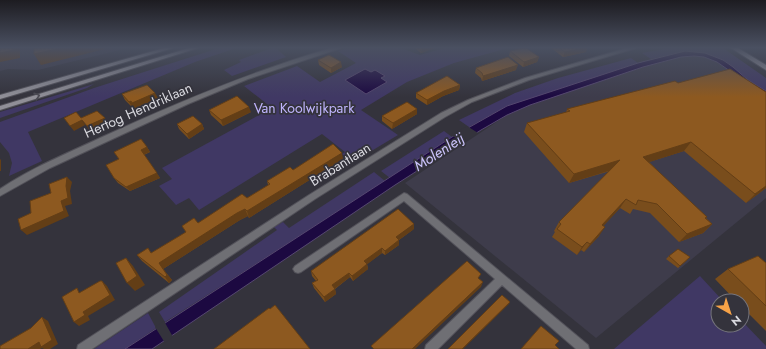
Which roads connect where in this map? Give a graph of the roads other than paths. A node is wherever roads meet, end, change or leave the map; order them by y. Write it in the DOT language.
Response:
graph roads {
  1 [pos="113,64"];
  2 [pos="143,64"];
  3 [pos="288,64"];
  4 [pos="577,64"];
  5 [pos="0,97"];
  6 [pos="0,108"];
  7 [pos="0,193"];
  8 [pos="298,269"];
  9 [pos="502,279"];
  10 [pos="82,349"];
  11 [pos="430,349"];
  12 [pos="584,349"];
  1 -- 5 [label="main road"];
  6 -- 2 [label="main road, one-way"];
  3 -- 7 [label="street, Hertog Hendriklaan"];
  4 -- 10 [label="street, Brabantlaan"];
  8 -- 9 [label="street"];
  9 -- 11 [label="street"];
  9 -- 12 [label="street"];
}
